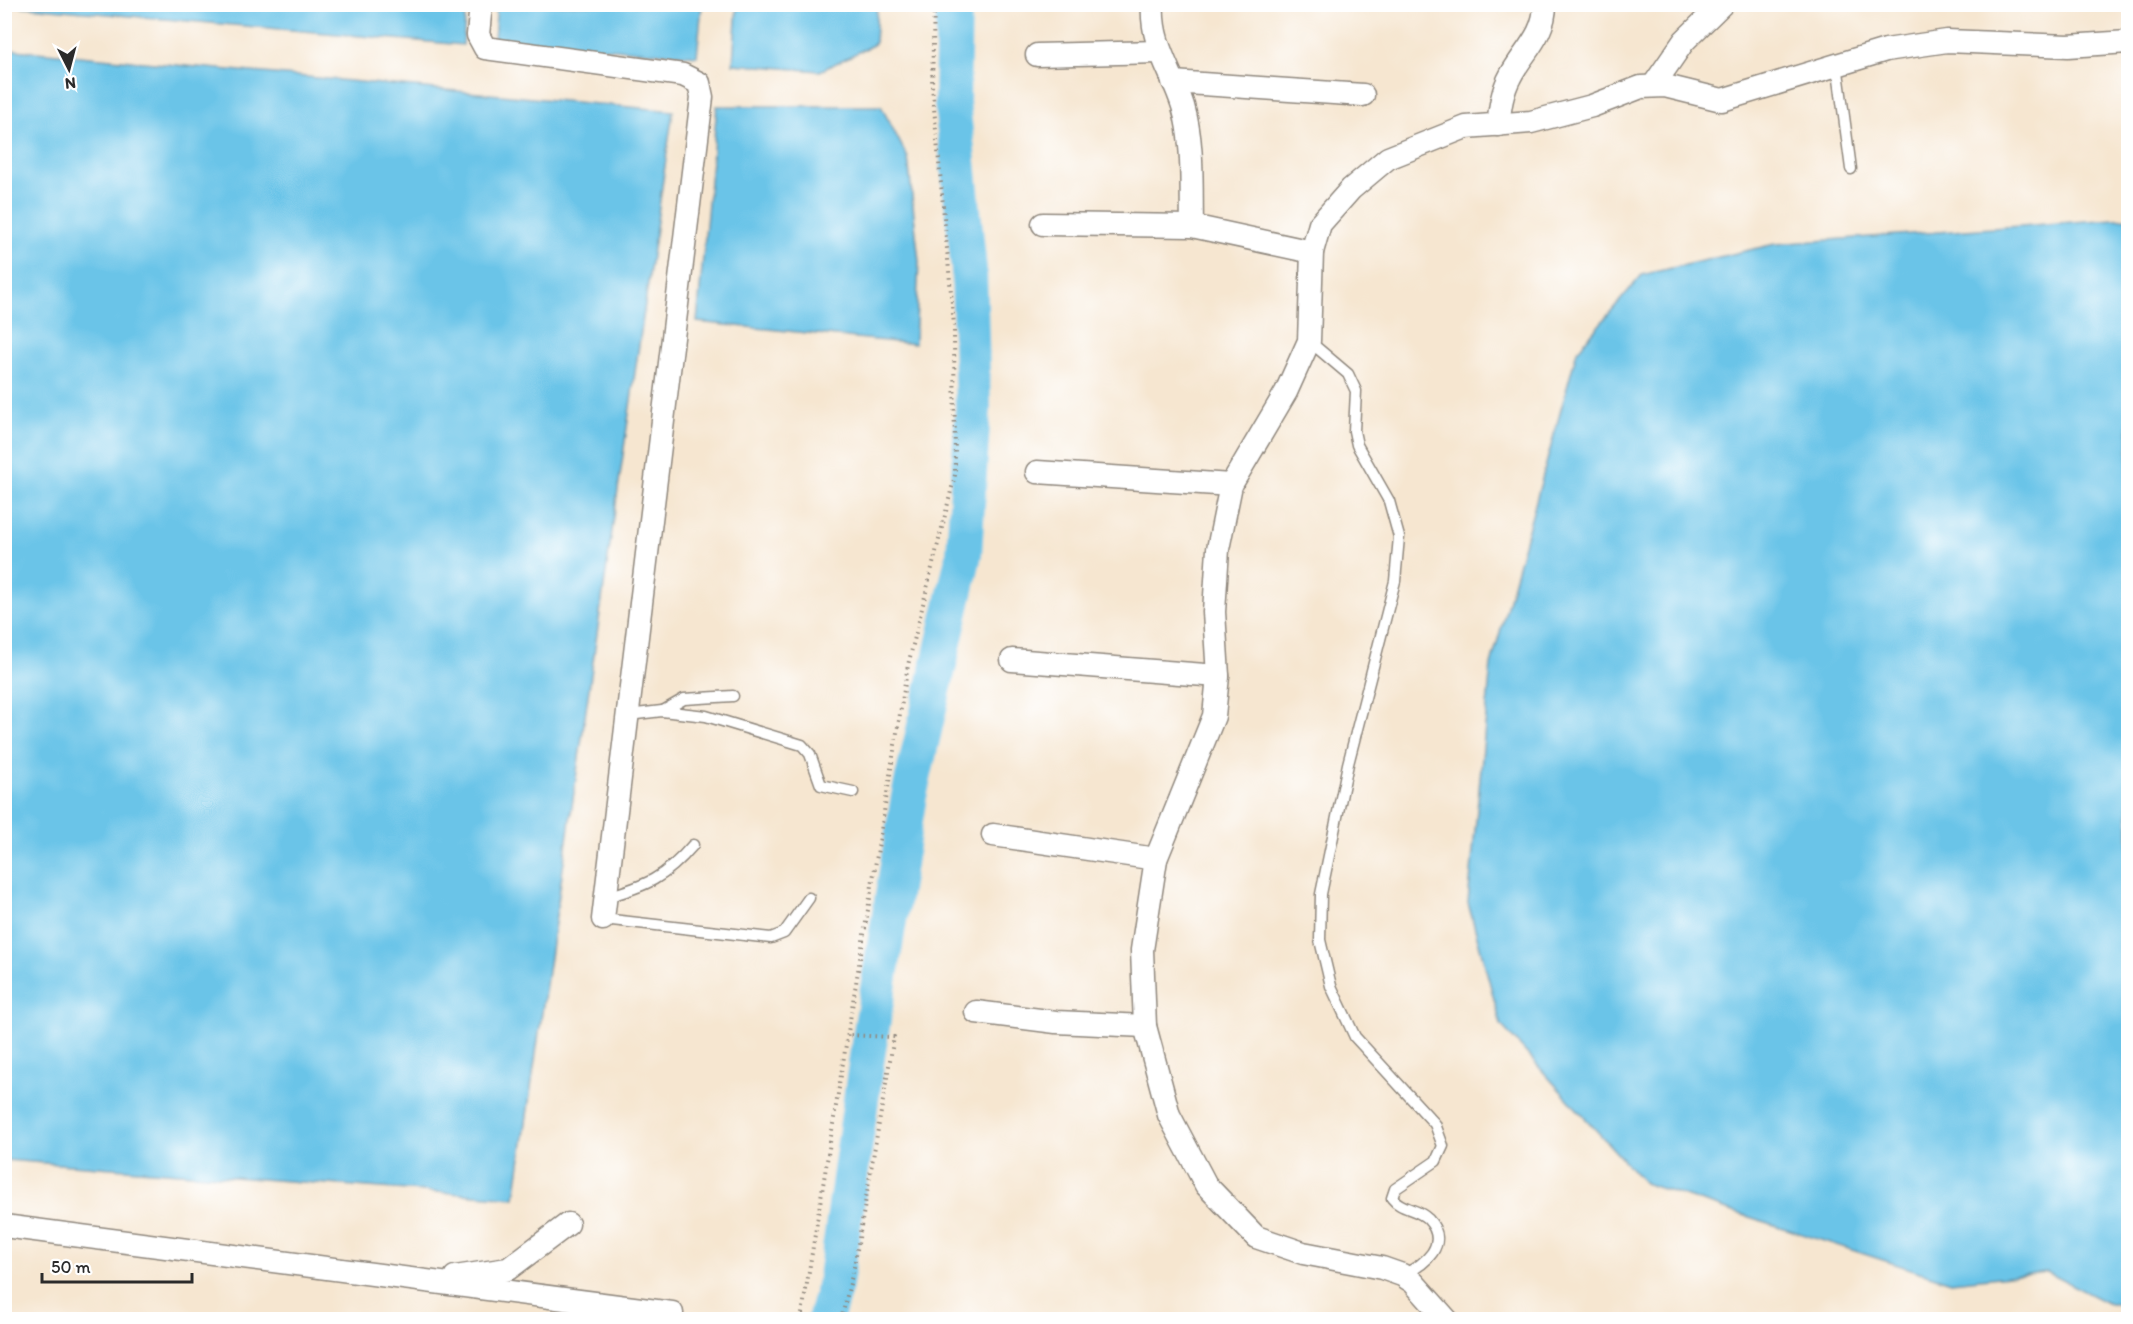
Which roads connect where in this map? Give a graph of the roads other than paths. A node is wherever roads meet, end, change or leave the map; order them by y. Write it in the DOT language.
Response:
graph roads {
  1 [pos="481,4"];
  2 [pos="1153,4"];
  3 [pos="1545,4"];
  4 [pos="1722,4"];
  5 [pos="2128,42"];
  6 [pos="1159,52"];
  7 [pos="1037,55"];
  8 [pos="1837,64"];
  9 [pos="1173,82"];
  10 [pos="1653,86"];
  11 [pos="1363,95"];
  12 [pos="1498,125"];
  13 [pos="1851,169"];
  14 [pos="1043,224"];
  15 [pos="1192,226"];
  16 [pos="1312,252"];
  17 [pos="1309,341"];
  18 [pos="1037,472"];
  19 [pos="1231,485"];
  20 [pos="1012,660"];
  21 [pos="1218,676"];
  22 [pos="733,696"];
  23 [pos="662,711"];
  24 [pos="628,715"];
  25 [pos="854,792"];
  26 [pos="993,835"];
  27 [pos="693,845"];
  28 [pos="1156,859"];
  29 [pos="809,898"];
  30 [pos="604,908"];
  31 [pos="976,1012"];
  32 [pos="1145,1026"];
  33 [pos="568,1224"];
  34 [pos="4,1227"];
  35 [pos="1402,1275"];
  36 [pos="427,1281"];
  37 [pos="672,1313"];
  38 [pos="1447,1320"];
  1 -- 24 [label="street"];
  2 -- 6 [label="street"];
  3 -- 12 [label="street"];
  4 -- 10 [label="street"];
  5 -- 8 [label="street"];
  6 -- 7 [label="street"];
  6 -- 9 [label="street"];
  8 -- 10 [label="street"];
  8 -- 13 [label="lane"];
  9 -- 11 [label="street"];
  9 -- 15 [label="street"];
  10 -- 12 [label="street"];
  12 -- 16 [label="street"];
  14 -- 15 [label="street"];
  15 -- 16 [label="street"];
  16 -- 17 [label="street"];
  17 -- 19 [label="street"];
  17 -- 35 [label="lane"];
  18 -- 19 [label="street"];
  19 -- 21 [label="street"];
  20 -- 21 [label="street"];
  21 -- 28 [label="street"];
  22 -- 23 [label="lane"];
  23 -- 24 [label="lane"];
  23 -- 25 [label="lane"];
  24 -- 30 [label="street"];
  26 -- 28 [label="street"];
  27 -- 30 [label="lane"];
  28 -- 32 [label="street"];
  29 -- 30 [label="lane"];
  31 -- 32 [label="street"];
  32 -- 35 [label="street"];
  33 -- 36 [label="street"];
  34 -- 36 [label="street"];
  35 -- 38 [label="street"];
  36 -- 37 [label="street"];
}
